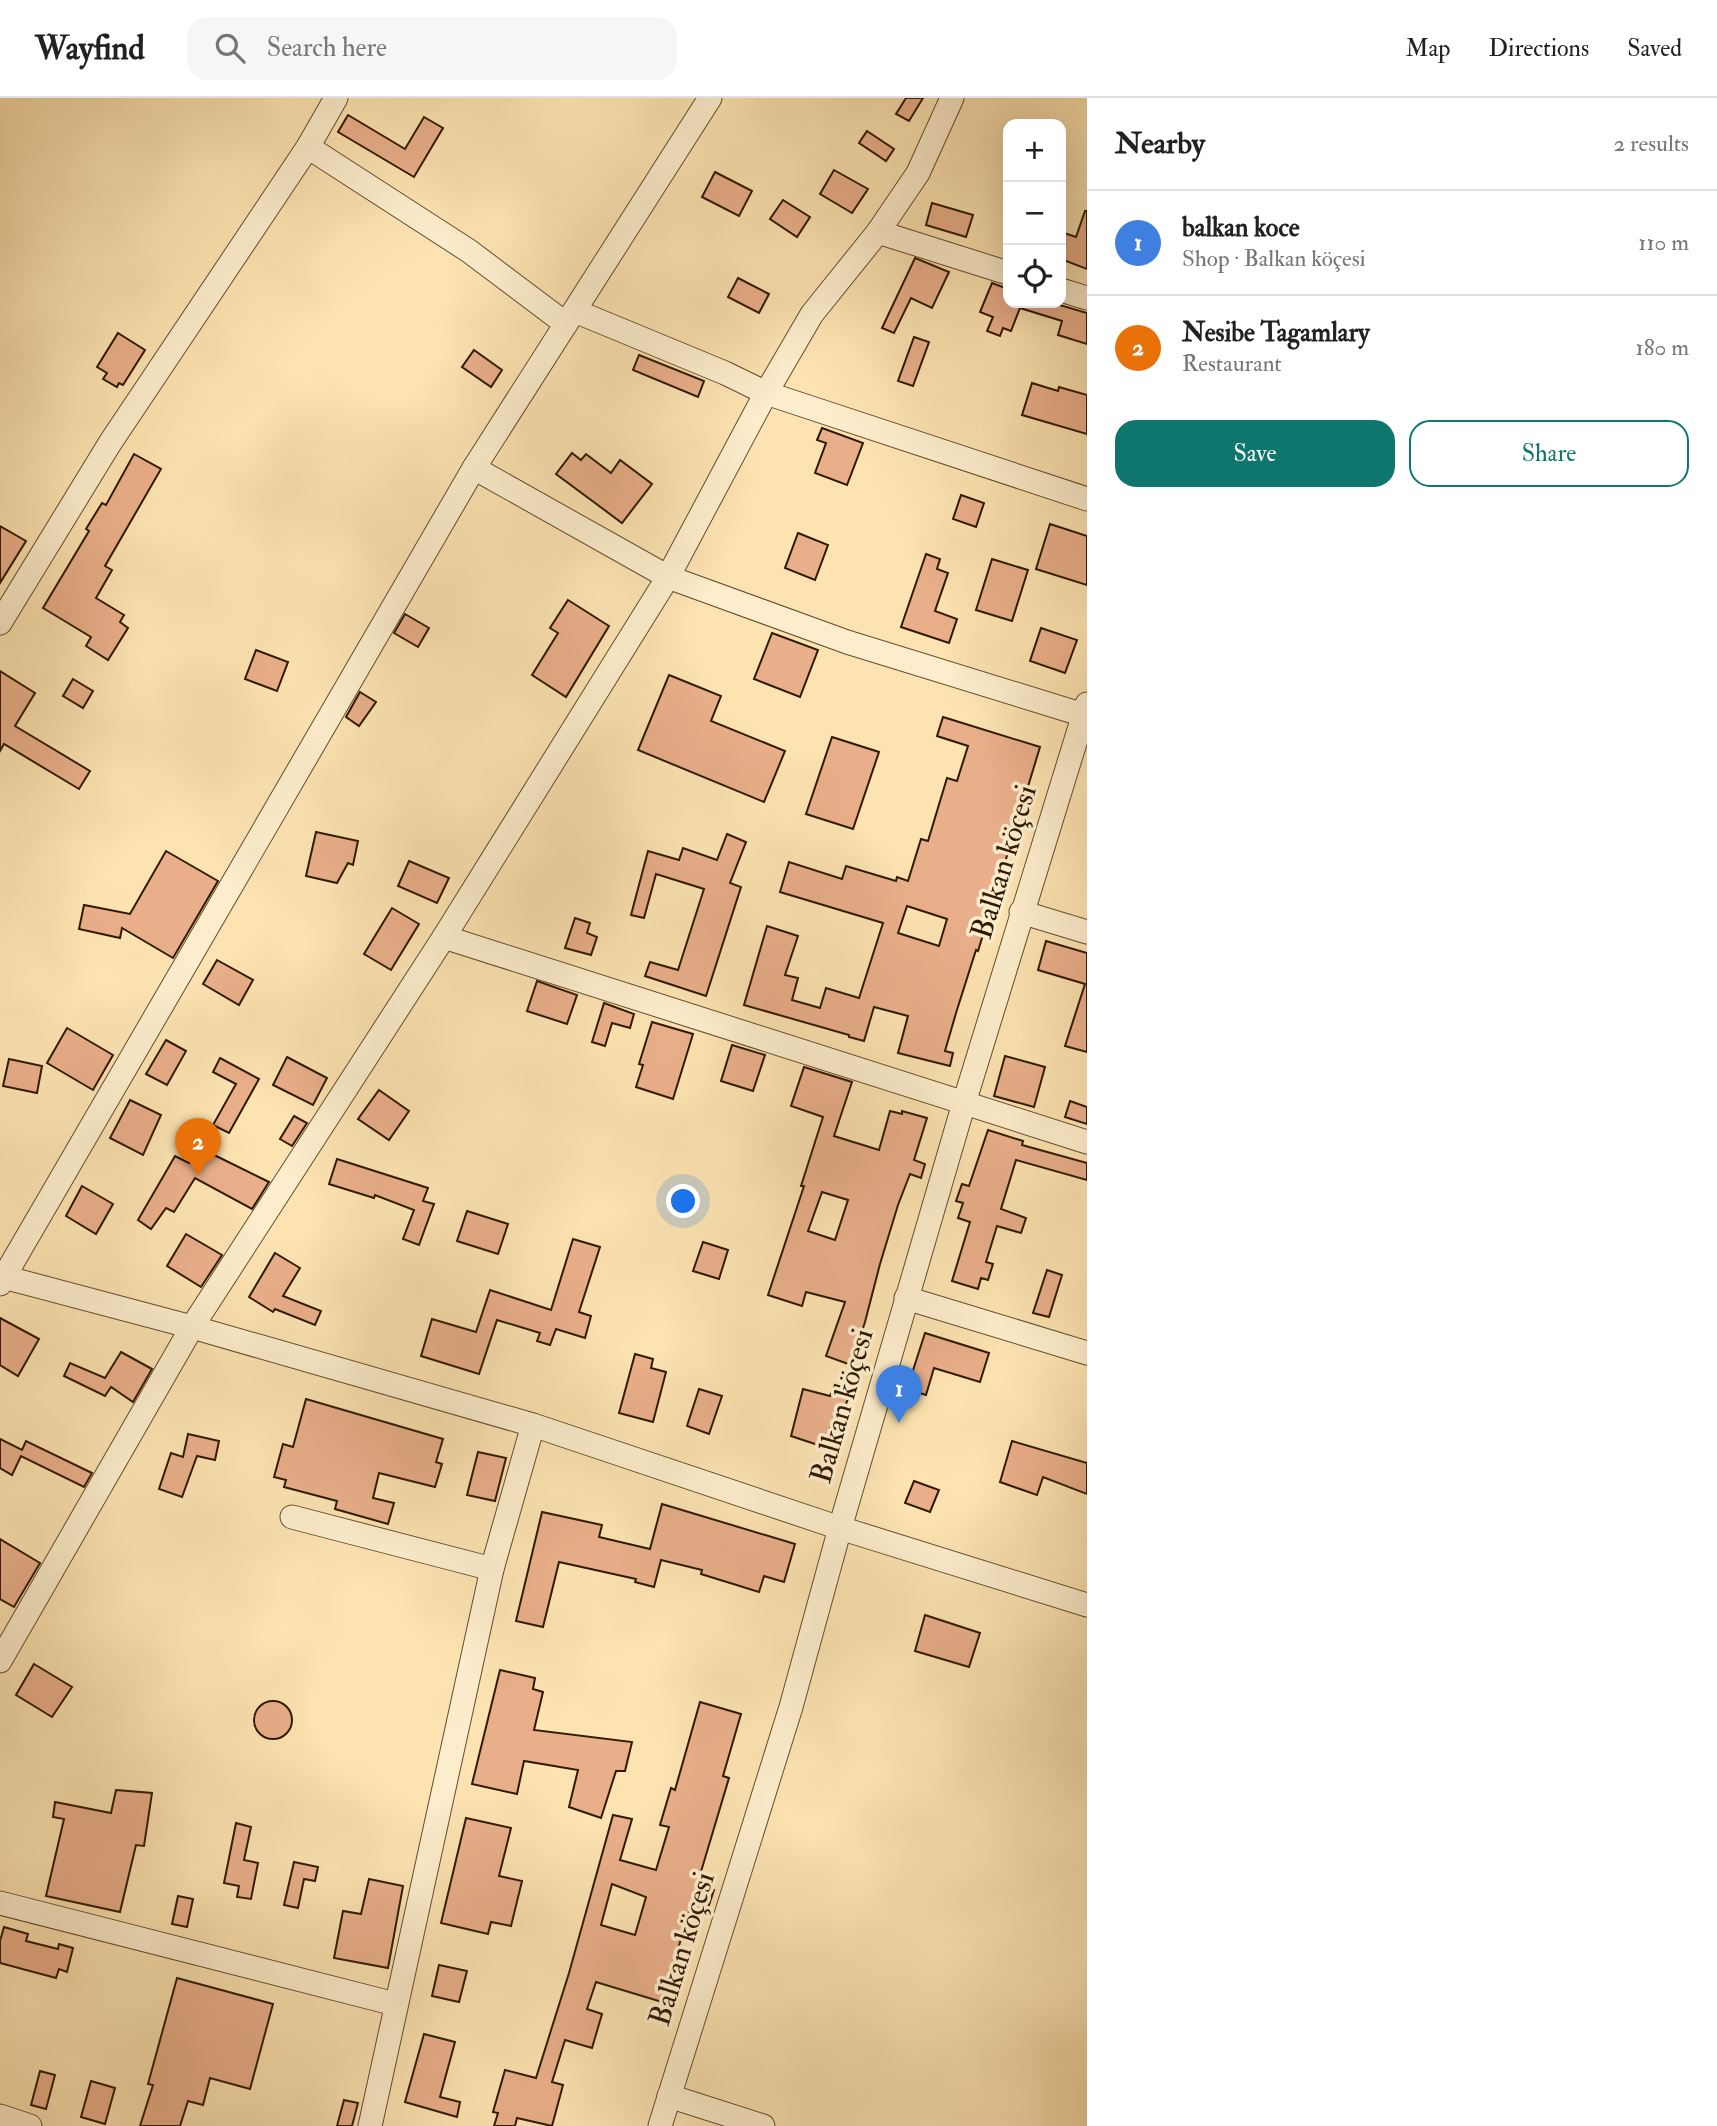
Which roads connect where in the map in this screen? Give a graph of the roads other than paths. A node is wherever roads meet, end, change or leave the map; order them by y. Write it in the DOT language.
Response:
graph roads {
  1 [pos="336,98"];
  2 [pos="710,98"];
  3 [pos="953,98"];
  4 [pos="308,147"];
  5 [pos="877,232"];
  6 [pos="1003,271"];
  7 [pos="1066,292"];
  8 [pos="1087,298"];
  9 [pos="570,318"];
  10 [pos="766,393"];
  11 [pos="474,468"];
  12 [pos="1087,499"];
  13 [pos="668,577"];
  14 [pos="0,623"];
  15 [pos="1086,711"];
  16 [pos="1021,912"];
  17 [pos="1087,932"];
  18 [pos="444,937"];
  19 [pos="964,1102"];
  20 [pos="1087,1142"];
  21 [pos="1,1279"];
  22 [pos="906,1298"];
  23 [pos="192,1327"];
  24 [pos="1087,1353"];
  25 [pos="533,1425"];
  26 [pos="292,1517"];
  27 [pos="840,1528"];
  28 [pos="492,1569"];
  29 [pos="1087,1605"];
  30 [pos="0,1661"];
  31 [pos="0,1903"];
  32 [pos="395,2004"];
  33 [pos="669,2096"];
  34 [pos="0,2116"];
  35 [pos="30,2126"];
  36 [pos="370,2126"];
  37 [pos="660,2126"];
  38 [pos="763,2126"];
  1 -- 4 [label="street"];
  2 -- 9 [label="street"];
  3 -- 5 [label="street"];
  4 -- 9 [label="street"];
  4 -- 14 [label="street"];
  5 -- 6 [label="street"];
  5 -- 10 [label="street"];
  7 -- 8 [label="street"];
  9 -- 10 [label="street"];
  9 -- 11 [label="street"];
  10 -- 12 [label="street"];
  10 -- 13 [label="street"];
  11 -- 13 [label="street"];
  11 -- 21 [label="street"];
  13 -- 15 [label="street"];
  13 -- 18 [label="street"];
  15 -- 16 [label="street, Balkan köçesi"];
  16 -- 17 [label="street"];
  16 -- 19 [label="street, Balkan köçesi"];
  18 -- 19 [label="street"];
  18 -- 23 [label="street"];
  19 -- 20 [label="street"];
  19 -- 22 [label="street, Balkan köçesi"];
  21 -- 23 [label="street"];
  22 -- 24 [label="street"];
  22 -- 27 [label="street, Balkan köçesi"];
  23 -- 25 [label="street"];
  23 -- 30 [label="street"];
  25 -- 27 [label="street"];
  25 -- 28 [label="street"];
  26 -- 28 [label="street"];
  27 -- 29 [label="street"];
  27 -- 33 [label="street, Balkan köçesi"];
  28 -- 32 [label="street"];
  31 -- 32 [label="street"];
  32 -- 36 [label="street"];
  33 -- 37 [label="street, Balkan köçesi"];
  33 -- 38 [label="street"];
  34 -- 35 [label="street"];
}
